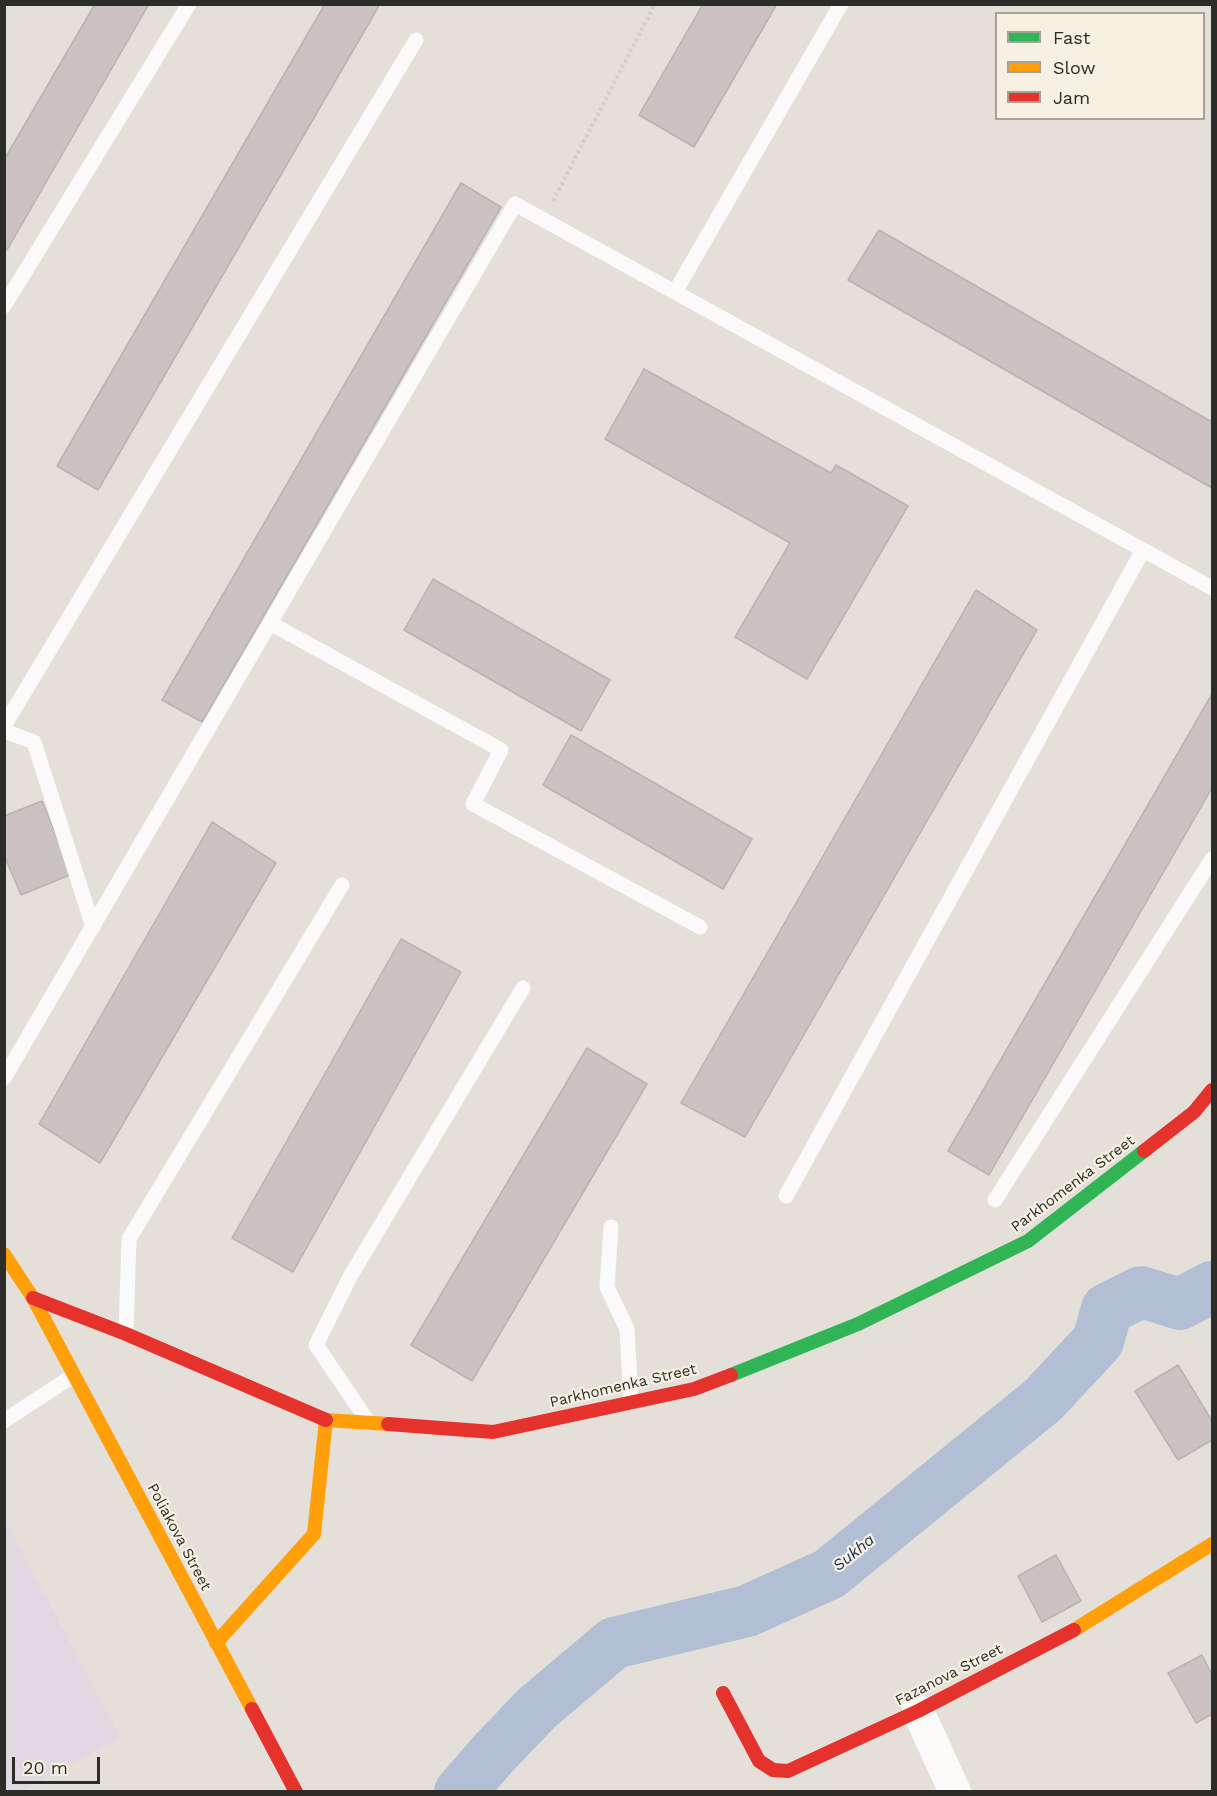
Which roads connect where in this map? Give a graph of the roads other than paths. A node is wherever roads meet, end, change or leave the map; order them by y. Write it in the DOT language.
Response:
graph roads {
  1 [pos="189,4"];
  2 [pos="841,4"];
  3 [pos="416,40"];
  4 [pos="675,292"];
  5 [pos="4,306"];
  6 [pos="1143,550"];
  7 [pos="1212,588"];
  8 [pos="270,623"];
  9 [pos="4,726"];
  10 [pos="4,731"];
  11 [pos="1212,859"];
  12 [pos="342,885"];
  13 [pos="93,927"];
  14 [pos="700,927"];
  15 [pos="522,988"];
  16 [pos="4,1078"];
  17 [pos="1212,1090"];
  18 [pos="786,1196"];
  19 [pos="995,1200"];
  20 [pos="610,1227"];
  21 [pos="4,1254"];
  22 [pos="33,1298"];
  23 [pos="126,1334"];
  24 [pos="74,1375"];
  25 [pos="631,1403"];
  26 [pos="326,1420"];
  27 [pos="4,1421"];
  28 [pos="369,1423"];
  29 [pos="1212,1544"];
  30 [pos="216,1643"];
  31 [pos="723,1693"];
  32 [pos="918,1711"];
  33 [pos="296,1791"];
  34 [pos="955,1791"];
  1 -- 5 [label="lane"];
  2 -- 4 [label="lane"];
  3 -- 9 [label="lane"];
  4 -- 6 [label="lane"];
  4 -- 8 [label="lane"];
  6 -- 7 [label="lane"];
  6 -- 18 [label="lane"];
  8 -- 13 [label="lane"];
  8 -- 14 [label="lane"];
  10 -- 13 [label="lane"];
  11 -- 19 [label="lane"];
  12 -- 23 [label="lane"];
  13 -- 16 [label="lane"];
  15 -- 28 [label="lane"];
  17 -- 25 [label="street, Parkhomenka Street"];
  20 -- 25 [label="lane"];
  21 -- 22 [label="street, Poliakova Street"];
  22 -- 23 [label="street"];
  22 -- 24 [label="street, Poliakova Street"];
  23 -- 26 [label="street"];
  24 -- 27 [label="lane"];
  24 -- 30 [label="street, Poliakova Street"];
  25 -- 28 [label="street, Parkhomenka Street"];
  26 -- 28 [label="street, Parkhomenka Street"];
  26 -- 30 [label="street"];
  29 -- 32 [label="street, Fazanova Street"];
  30 -- 33 [label="street, Poliakova Street"];
  31 -- 32 [label="street, Fazanova Street"];
  32 -- 34 [label="street"];
}
